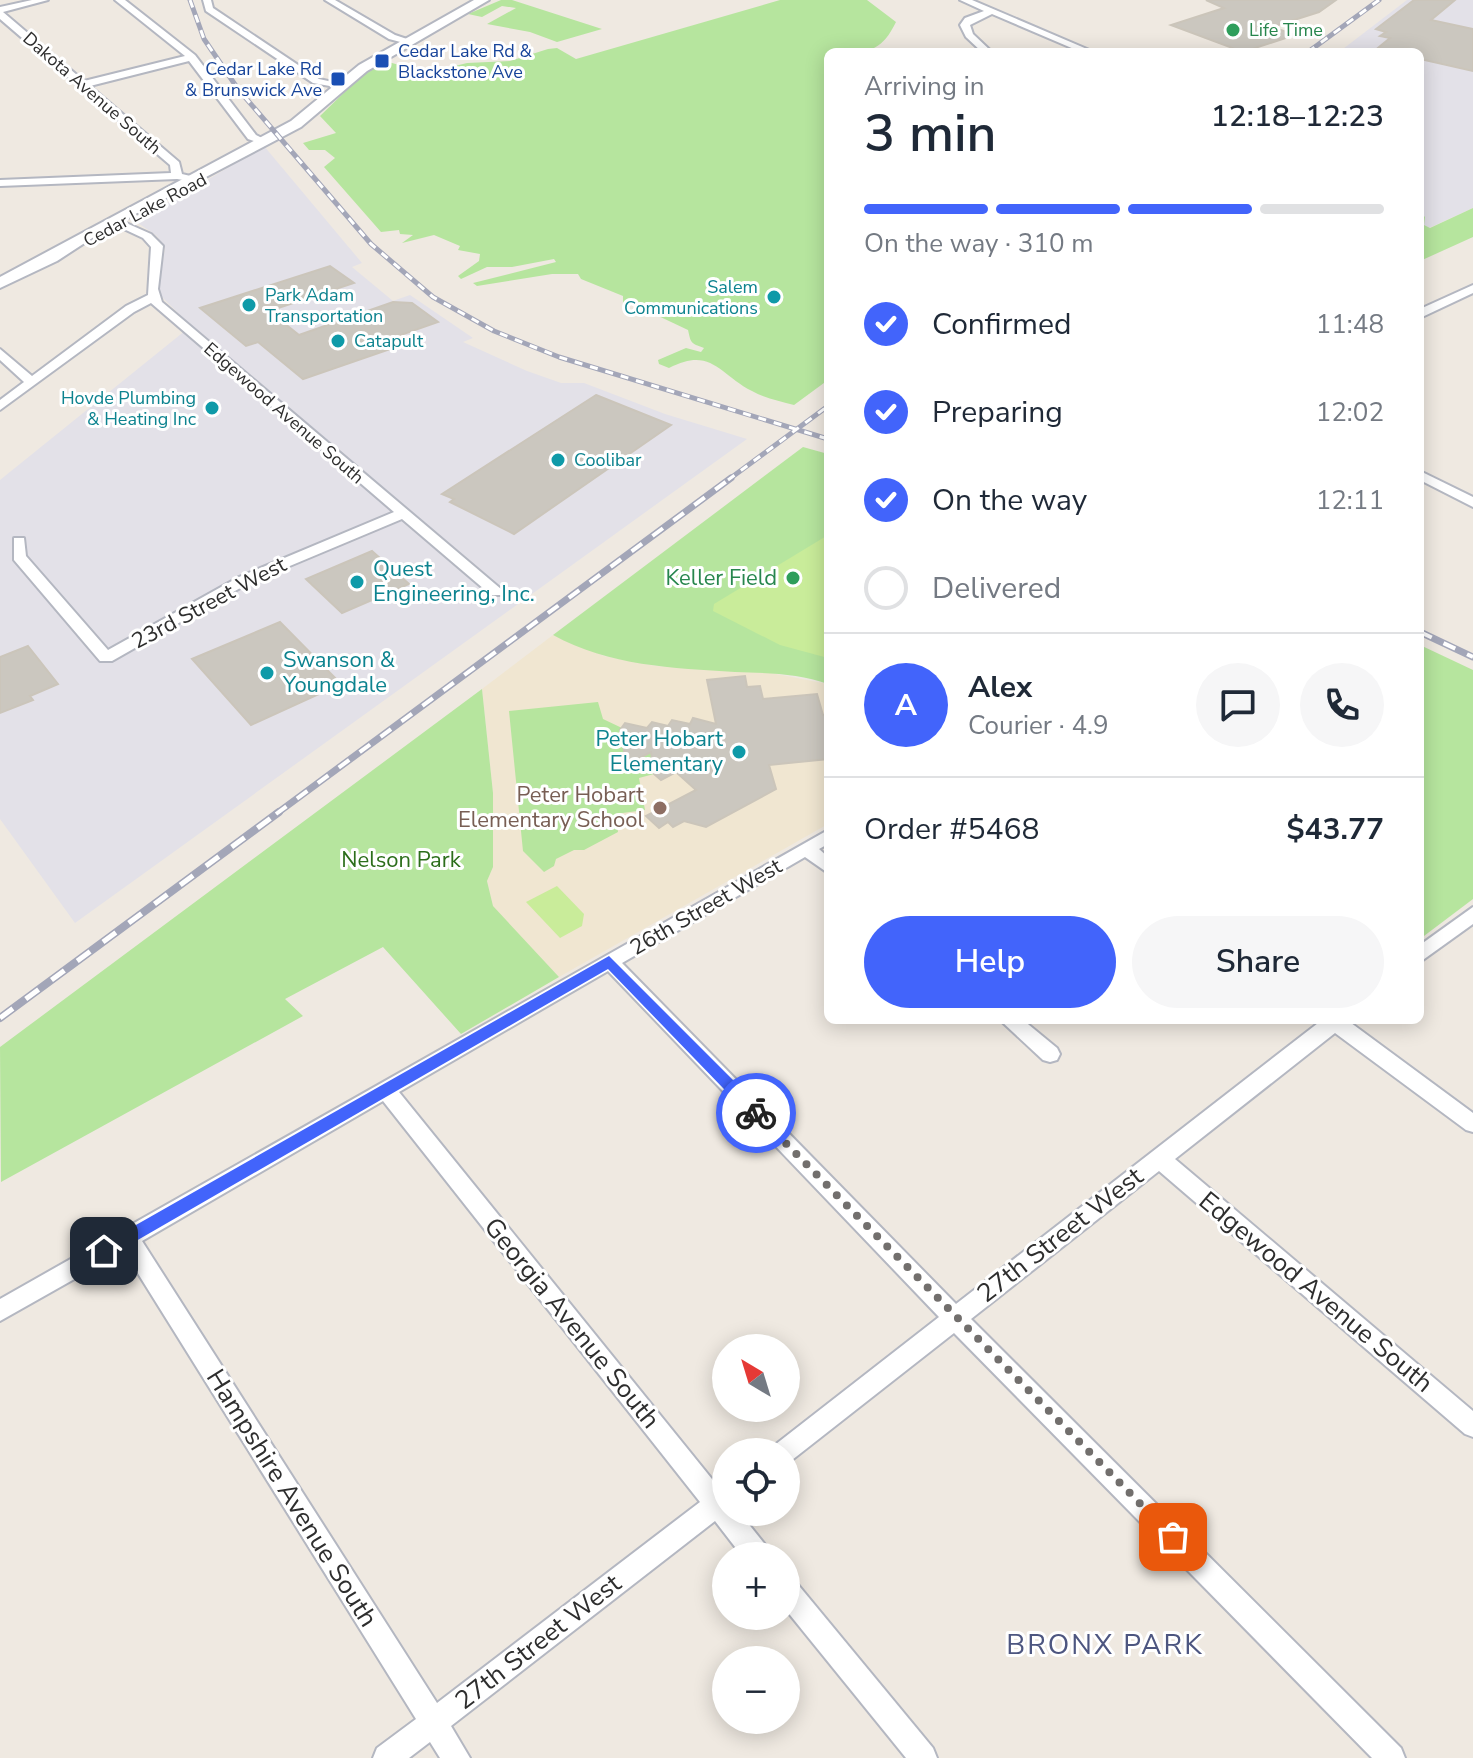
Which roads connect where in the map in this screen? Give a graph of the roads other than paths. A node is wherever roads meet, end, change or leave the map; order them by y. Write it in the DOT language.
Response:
graph roads {
  1 [pos="44,0"];
  2 [pos="119,0"];
  3 [pos="207,0"];
  4 [pos="329,0"];
  5 [pos="964,0"];
  6 [pos="478,1"];
  7 [pos="992,11"];
  8 [pos="0,12"];
  9 [pos="408,41"];
  10 [pos="983,48"];
  11 [pos="1080,48"];
  12 [pos="192,57"];
  13 [pos="82,85"];
  14 [pos="341,85"];
  15 [pos="265,142"];
  16 [pos="190,179"];
  17 [pos="0,183"];
  18 [pos="118,222"];
  19 [pos="0,283"];
  20 [pos="1473,289"];
  21 [pos="153,297"];
  22 [pos="1424,312"];
  23 [pos="0,353"];
  24 [pos="31,382"];
  25 [pos="0,406"];
  26 [pos="1424,477"];
  27 [pos="1473,503"];
  28 [pos="402,514"];
  29 [pos="19,541"];
  30 [pos="496,592"];
  31 [pos="824,838"];
  32 [pos="807,849"];
  33 [pos="824,864"];
  34 [pos="1473,914"];
  35 [pos="1424,952"];
  36 [pos="609,961"];
  37 [pos="1015,1024"];
  38 [pos="1330,1024"];
  39 [pos="1338,1024"];
  40 [pos="1050,1054"];
  41 [pos="386,1090"];
  42 [pos="1473,1124"];
  43 [pos="1159,1158"];
  44 [pos="128,1238"];
  45 [pos="0,1311"];
  46 [pos="954,1317"];
  47 [pos="1473,1426"];
  48 [pos="800,1439"];
  49 [pos="712,1490"];
  50 [pos="712,1508"];
  51 [pos="800,1607"];
  52 [pos="433,1723"];
  53 [pos="387,1758"];
  54 [pos="456,1758"];
  55 [pos="923,1758"];
  56 [pos="1391,1758"];
  1 -- 8 [label="street"];
  2 -- 12 [label="street"];
  3 -- 14 [label="street"];
  4 -- 9 [label="street"];
  5 -- 7 [label="street"];
  6 -- 9 [label="street, Cedar Lake Road"];
  7 -- 10 [label="street"];
  7 -- 11 [label="street"];
  8 -- 13 [label="street, Dakota Avenue South"];
  9 -- 14 [label="street, Cedar Lake Road"];
  12 -- 13 [label="street"];
  12 -- 15 [label="street"];
  13 -- 16 [label="street, Dakota Avenue South"];
  14 -- 15 [label="street, Cedar Lake Road"];
  15 -- 16 [label="street, Cedar Lake Road"];
  16 -- 17 [label="street"];
  16 -- 18 [label="street, Cedar Lake Road"];
  18 -- 19 [label="street, Cedar Lake Road"];
  18 -- 21 [label="street"];
  20 -- 22 [label="street"];
  21 -- 24 [label="street"];
  21 -- 28 [label="street, Edgewood Avenue South"];
  23 -- 24 [label="street"];
  24 -- 25 [label="street"];
  26 -- 27 [label="street"];
  28 -- 29 [label="street, 23rd Street West"];
  28 -- 30 [label="street, Edgewood Avenue South"];
  31 -- 32 [label="street, 26th Street West"];
  32 -- 33 [label="street"];
  32 -- 36 [label="street, 26th Street West"];
  34 -- 35 [label="street"];
  36 -- 41 [label="street, 26th Street West"];
  36 -- 46 [label="street"];
  37 -- 40 [label="street"];
  38 -- 43 [label="street, 27th Street West"];
  39 -- 42 [label="street"];
  41 -- 44 [label="street, 26th Street West"];
  41 -- 49 [label="street, Georgia Avenue South"];
  43 -- 46 [label="street, 27th Street West"];
  43 -- 47 [label="street, Edgewood Avenue South"];
  44 -- 45 [label="street, 26th Street West"];
  44 -- 52 [label="street, Hampshire Avenue South"];
  46 -- 48 [label="street, 27th Street West"];
  46 -- 56 [label="street"];
  50 -- 52 [label="street, 27th Street West"];
  51 -- 55 [label="street"];
  52 -- 53 [label="street, 27th Street West"];
  52 -- 54 [label="street, Hampshire Avenue South"];
}
